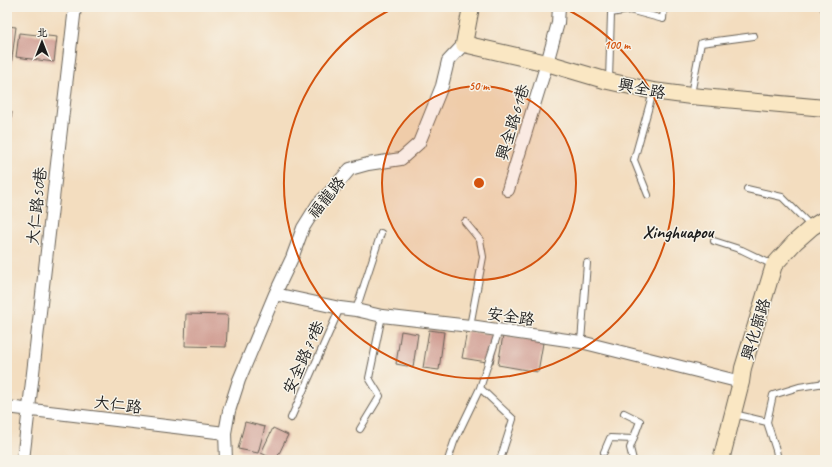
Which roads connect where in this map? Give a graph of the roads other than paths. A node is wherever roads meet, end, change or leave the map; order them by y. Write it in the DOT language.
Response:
graph roads {
  1 [pos="75,7"];
  2 [pos="471,7"];
  3 [pos="559,7"];
  4 [pos="664,7"];
  5 [pos="823,7"];
  6 [pos="825,11"];
  7 [pos="754,36"];
  8 [pos="464,44"];
  9 [pos="547,63"];
  10 [pos="608,81"];
  11 [pos="653,91"];
  12 [pos="691,96"];
  13 [pos="825,108"];
  14 [pos="747,189"];
  15 [pos="508,190"];
  16 [pos="648,195"];
  17 [pos="465,222"];
  18 [pos="818,223"];
  19 [pos="380,233"];
  20 [pos="714,241"];
  21 [pos="587,263"];
  22 [pos="774,266"];
  23 [pos="275,294"];
  24 [pos="340,308"];
  25 [pos="356,310"];
  26 [pos="382,316"];
  27 [pos="470,326"];
  28 [pos="499,330"];
  29 [pos="581,342"];
  30 [pos="741,382"];
  31 [pos="825,383"];
  32 [pos="480,388"];
  33 [pos="7,407"];
  34 [pos="29,409"];
  35 [pos="624,413"];
  36 [pos="734,414"];
  37 [pos="291,418"];
  38 [pos="767,422"];
  39 [pos="360,429"];
  40 [pos="225,433"];
  41 [pos="633,439"];
  42 [pos="604,452"];
  43 [pos="23,460"];
  44 [pos="226,460"];
  45 [pos="448,460"];
  46 [pos="500,460"];
  47 [pos="633,460"];
  48 [pos="721,460"];
  49 [pos="778,460"];
  1 -- 34 [label="street, 大仁路50巷"];
  2 -- 8 [label="street"];
  3 -- 9 [label="street, 興全路61巷"];
  4 -- 10 [label="lane"];
  5 -- 6 [label="lane"];
  7 -- 12 [label="lane"];
  8 -- 9 [label="street, 興全路"];
  8 -- 23 [label="street, 福龍路"];
  9 -- 10 [label="street, 興全路"];
  9 -- 15 [label="street, 興全路61巷"];
  10 -- 11 [label="street, 興全路"];
  11 -- 12 [label="street, 興全路"];
  11 -- 16 [label="lane"];
  12 -- 13 [label="street, 興全路"];
  14 -- 18 [label="lane"];
  17 -- 27 [label="lane"];
  18 -- 22 [label="street, 興化廍路"];
  19 -- 25 [label="lane"];
  20 -- 22 [label="lane"];
  21 -- 29 [label="lane"];
  22 -- 30 [label="street, 興化廍路"];
  23 -- 24 [label="street, 安全路"];
  23 -- 40 [label="street, 福龍路"];
  24 -- 25 [label="street, 安全路"];
  24 -- 37 [label="lane, 安全路79巷"];
  25 -- 26 [label="street, 安全路"];
  26 -- 27 [label="street, 安全路"];
  26 -- 39 [label="lane"];
  27 -- 28 [label="street, 安全路"];
  28 -- 29 [label="street, 安全路"];
  28 -- 32 [label="lane"];
  29 -- 30 [label="street, 安全路"];
  30 -- 36 [label="street, 興化廍路"];
  31 -- 38 [label="lane"];
  32 -- 45 [label="lane"];
  32 -- 46 [label="lane"];
  33 -- 34 [label="street, 大仁路"];
  34 -- 40 [label="street, 大仁路"];
  34 -- 43 [label="street, 大仁路50巷"];
  35 -- 41 [label="lane"];
  36 -- 38 [label="lane"];
  36 -- 48 [label="street, 興化廍路"];
  38 -- 49 [label="lane"];
  40 -- 44 [label="street, 福龍路"];
  41 -- 42 [label="lane"];
  41 -- 47 [label="lane"];
}
